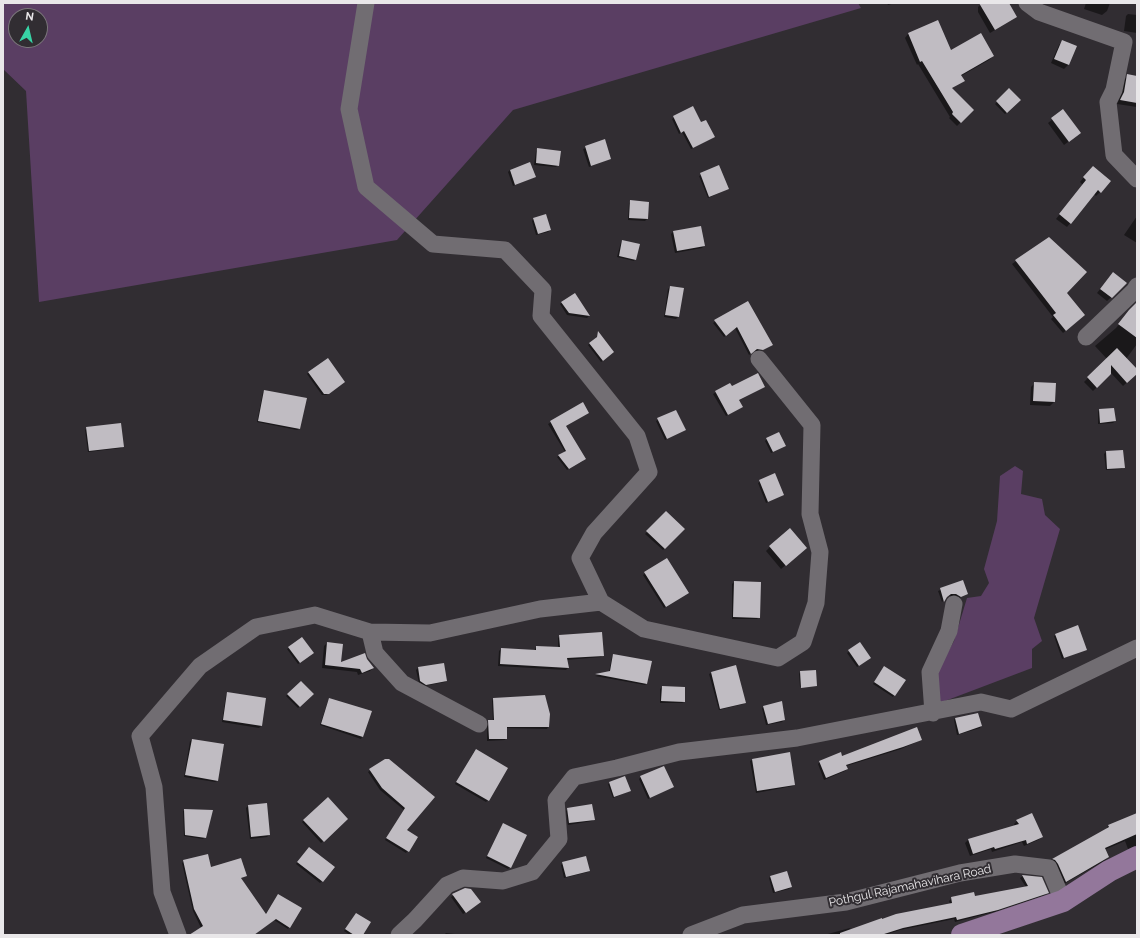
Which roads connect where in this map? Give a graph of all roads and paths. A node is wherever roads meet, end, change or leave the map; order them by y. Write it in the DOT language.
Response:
graph roads {
  1 [pos="366,3"];
  2 [pos="1027,3"];
  3 [pos="1137,179"];
  4 [pos="1137,286"];
  5 [pos="1086,337"];
  6 [pos="759,359"];
  7 [pos="601,602"];
  8 [pos="954,604"];
  9 [pos="370,632"];
  10 [pos="1137,648"];
  11 [pos="933,712"];
  12 [pos="479,724"];
  13 [pos="1137,856"];
  14 [pos="1063,901"];
  15 [pos="178,935"];
  16 [pos="399,935"];
  17 [pos="691,935"];
  18 [pos="962,935"];
  1 -- 7 [label="street"];
  2 -- 3 [label="street"];
  4 -- 5 [label="street"];
  6 -- 7 [label="street"];
  7 -- 9 [label="street"];
  8 -- 11 [label="street"];
  9 -- 12 [label="street"];
  9 -- 15 [label="street"];
  10 -- 11 [label="street"];
  11 -- 16 [label="street"];
  13 -- 14 [label="main road"];
  14 -- 17 [label="street, Pothgul Rajamahavihara Road"];
  14 -- 18 [label="main road"];
}
